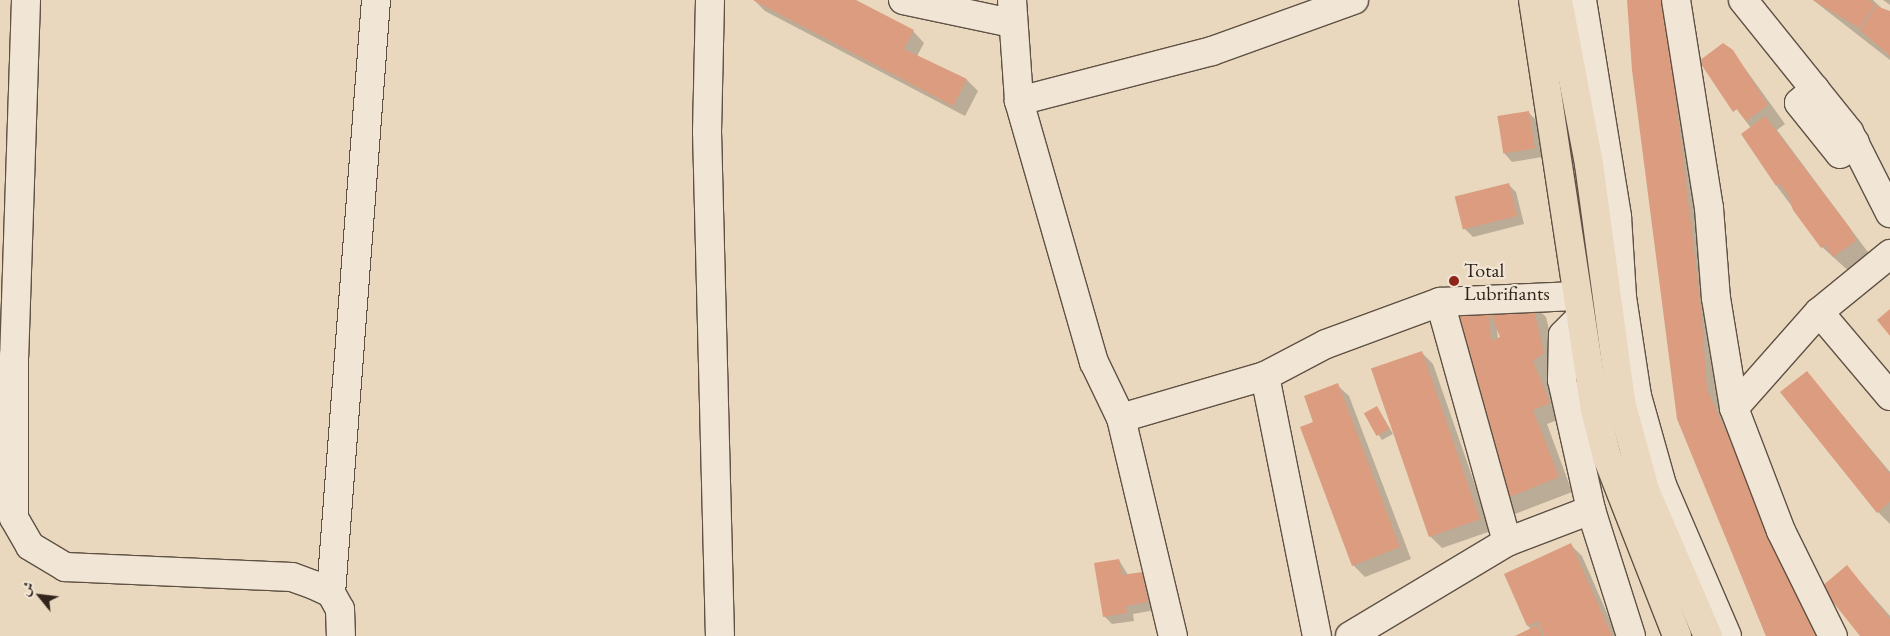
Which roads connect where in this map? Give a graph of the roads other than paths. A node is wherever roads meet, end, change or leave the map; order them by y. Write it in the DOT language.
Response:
graph roads {
  1 [pos="26,0"];
  2 [pos="376,0"];
  3 [pos="710,0"];
  4 [pos="903,0"];
  5 [pos="1354,0"];
  6 [pos="1533,0"];
  7 [pos="1558,0"];
  8 [pos="1582,0"];
  9 [pos="1676,0"];
  10 [pos="1743,0"];
  11 [pos="1011,12"];
  12 [pos="1019,101"];
  13 [pos="1890,213"];
  14 [pos="1890,254"];
  15 [pos="1440,302"];
  16 [pos="1578,307"];
  17 [pos="1819,312"];
  18 [pos="1265,376"];
  19 [pos="1890,396"];
  20 [pos="1734,408"];
  21 [pos="1121,418"];
  22 [pos="1591,510"];
  23 [pos="1507,542"];
  24 [pos="331,593"];
  25 [pos="340,636"];
  26 [pos="720,636"];
  27 [pos="1173,636"];
  28 [pos="1317,636"];
  29 [pos="1350,636"];
  30 [pos="1631,636"];
  31 [pos="1677,636"];
  32 [pos="1708,636"];
  33 [pos="1727,636"];
  34 [pos="1834,636"];
  1 -- 24 [label="street"];
  2 -- 24 [label="street"];
  3 -- 26 [label="street"];
  4 -- 11 [label="street"];
  5 -- 12 [label="street"];
  6 -- 16 [label="main road"];
  7 -- 32 [label="main road"];
  8 -- 33 [label="street"];
  9 -- 20 [label="street"];
  10 -- 13 [label="street"];
  11 -- 12 [label="street"];
  12 -- 21 [label="street"];
  14 -- 17 [label="street"];
  15 -- 16 [label="street"];
  15 -- 18 [label="street"];
  15 -- 23 [label="street"];
  16 -- 22 [label="street"];
  16 -- 31 [label="main road"];
  17 -- 19 [label="street"];
  17 -- 20 [label="street"];
  18 -- 21 [label="street"];
  18 -- 28 [label="street"];
  20 -- 34 [label="street"];
  21 -- 27 [label="street"];
  22 -- 23 [label="street"];
  22 -- 30 [label="street"];
  23 -- 29 [label="street"];
  24 -- 25 [label="street"];
}
